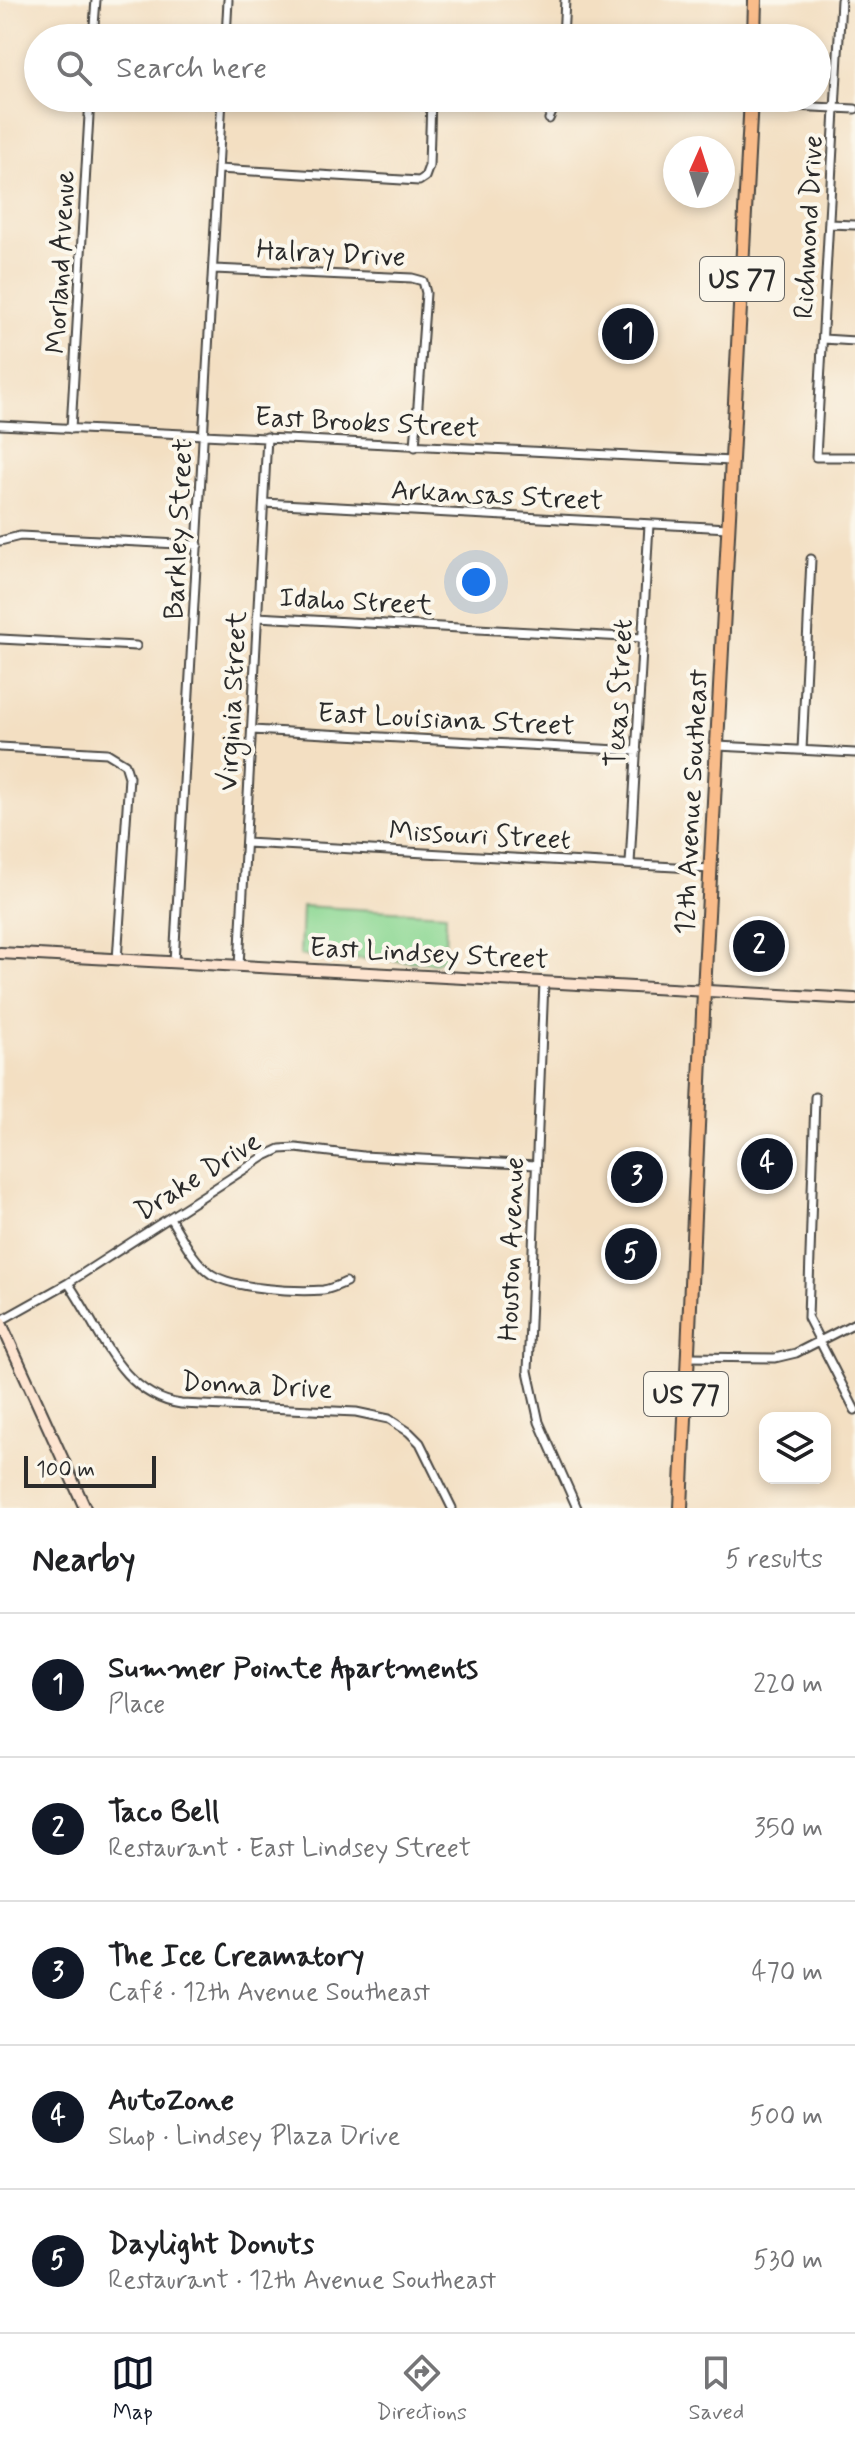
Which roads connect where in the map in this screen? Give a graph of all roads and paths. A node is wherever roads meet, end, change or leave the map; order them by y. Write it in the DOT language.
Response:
graph roads {
  1 [pos="96,0"];
  2 [pos="228,0"];
  3 [pos="565,0"];
  4 [pos="755,0"];
  5 [pos="841,0"];
  6 [pos="94,24"];
  7 [pos="227,24"];
  8 [pos="564,24"];
  9 [pos="754,24"];
  10 [pos="831,108"];
  11 [pos="835,108"];
  12 [pos="855,109"];
  13 [pos="89,112"];
  14 [pos="221,112"];
  15 [pos="431,112"];
  16 [pos="552,112"];
  17 [pos="750,112"];
  18 [pos="549,119"];
  19 [pos="218,169"];
  20 [pos="829,224"];
  21 [pos="855,225"];
  22 [pos="214,269"];
  23 [pos="823,339"];
  24 [pos="855,341"];
  25 [pos="0,425"];
  26 [pos="71,429"];
  27 [pos="205,434"];
  28 [pos="267,437"];
  29 [pos="415,447"];
  30 [pos="855,457"];
  31 [pos="732,461"];
  32 [pos="264,503"];
  33 [pos="649,524"];
  34 [pos="728,528"];
  35 [pos="0,541"];
  36 [pos="198,545"];
  37 [pos="811,559"];
  38 [pos="257,617"];
  39 [pos="643,638"];
  40 [pos="0,639"];
  41 [pos="136,646"];
  42 [pos="252,730"];
  43 [pos="717,746"];
  44 [pos="0,747"];
  45 [pos="802,750"];
  46 [pos="637,751"];
  47 [pos="855,753"];
  48 [pos="246,843"];
  49 [pos="630,864"];
  50 [pos="711,869"];
  51 [pos="0,953"];
  52 [pos="117,960"];
  53 [pos="174,963"];
  54 [pos="239,966"];
  55 [pos="544,982"];
  56 [pos="704,991"];
  57 [pos="855,999"];
  58 [pos="815,1097"];
  59 [pos="536,1165"];
  60 [pos="170,1218"];
  61 [pos="346,1282"];
  62 [pos="68,1283"];
  63 [pos="0,1321"];
  64 [pos="855,1323"];
  65 [pos="820,1341"];
  66 [pos="688,1357"];
  67 [pos="855,1410"];
  68 [pos="85,1508"];
  69 [pos="452,1508"];
  70 [pos="577,1508"];
  71 [pos="681,1508"];
  1 -- 6 [label="street"];
  2 -- 7 [label="street"];
  3 -- 8 [label="street"];
  4 -- 9 [label="main road"];
  5 -- 11 [label="street, Richmond Drive"];
  10 -- 11 [label="street"];
  11 -- 12 [label="street"];
  11 -- 20 [label="street, Richmond Drive"];
  13 -- 26 [label="street, Morland Avenue"];
  14 -- 19 [label="street, Barkley Street"];
  15 -- 19 [label="street"];
  16 -- 18 [label="street"];
  17 -- 31 [label="main road, 12th Avenue Southeast / US 77"];
  19 -- 22 [label="street, Barkley Street"];
  20 -- 21 [label="street"];
  20 -- 23 [label="street, Richmond Drive"];
  22 -- 27 [label="street, Barkley Street"];
  22 -- 29 [label="street, Halray Drive"];
  23 -- 24 [label="street"];
  23 -- 30 [label="street, Richmond Drive"];
  25 -- 26 [label="street, East Brooks Street"];
  26 -- 27 [label="street, East Brooks Street"];
  27 -- 28 [label="street, East Brooks Street"];
  27 -- 36 [label="street, Barkley Street"];
  28 -- 29 [label="street, East Brooks Street"];
  28 -- 32 [label="street, Virginia Street"];
  29 -- 31 [label="street, East Brooks Street"];
  31 -- 34 [label="main road, 12th Avenue Southeast / US 77"];
  32 -- 33 [label="street, Arkansas Street"];
  32 -- 38 [label="street, Virginia Street"];
  33 -- 34 [label="street, Arkansas Street"];
  33 -- 39 [label="street, Texas Street"];
  34 -- 43 [label="main road, 12th Avenue Southeast / US 77"];
  35 -- 36 [label="street"];
  36 -- 53 [label="street, Barkley Street"];
  37 -- 45 [label="street"];
  38 -- 39 [label="street, Idaho Street"];
  38 -- 42 [label="street, Virginia Street"];
  39 -- 46 [label="street, Texas Street"];
  40 -- 41 [label="street"];
  42 -- 46 [label="street, East Louisiana Street"];
  42 -- 48 [label="street, Virginia Street"];
  43 -- 45 [label="street"];
  43 -- 50 [label="main road, 12th Avenue Southeast / US 77"];
  44 -- 52 [label="street"];
  45 -- 47 [label="street"];
  46 -- 49 [label="street, Texas Street"];
  48 -- 49 [label="street, Missouri Street"];
  48 -- 54 [label="street, Virginia Street"];
  49 -- 50 [label="street, Missouri Street"];
  50 -- 56 [label="main road, 12th Avenue Southeast / US 77"];
  51 -- 52 [label="main road, East Lindsey Street"];
  52 -- 53 [label="main road, East Lindsey Street"];
  53 -- 54 [label="main road, East Lindsey Street"];
  54 -- 55 [label="main road, East Lindsey Street"];
  55 -- 56 [label="main road, East Lindsey Street"];
  55 -- 59 [label="street, Houston Avenue"];
  56 -- 57 [label="main road, East Lindsey Street"];
  56 -- 66 [label="main road, 12th Avenue Southeast / US 77"];
  58 -- 65 [label="street"];
  59 -- 60 [label="street, Drake Drive"];
  59 -- 70 [label="street, Houston Avenue"];
  60 -- 61 [label="street"];
  60 -- 62 [label="street, Drake Drive"];
  62 -- 63 [label="street, Drake Drive"];
  62 -- 69 [label="street, Donna Drive"];
  63 -- 68 [label="main road"];
  64 -- 65 [label="street"];
  65 -- 66 [label="street"];
  65 -- 67 [label="street"];
  66 -- 71 [label="main road, 12th Avenue Southeast / US 77"];
}
